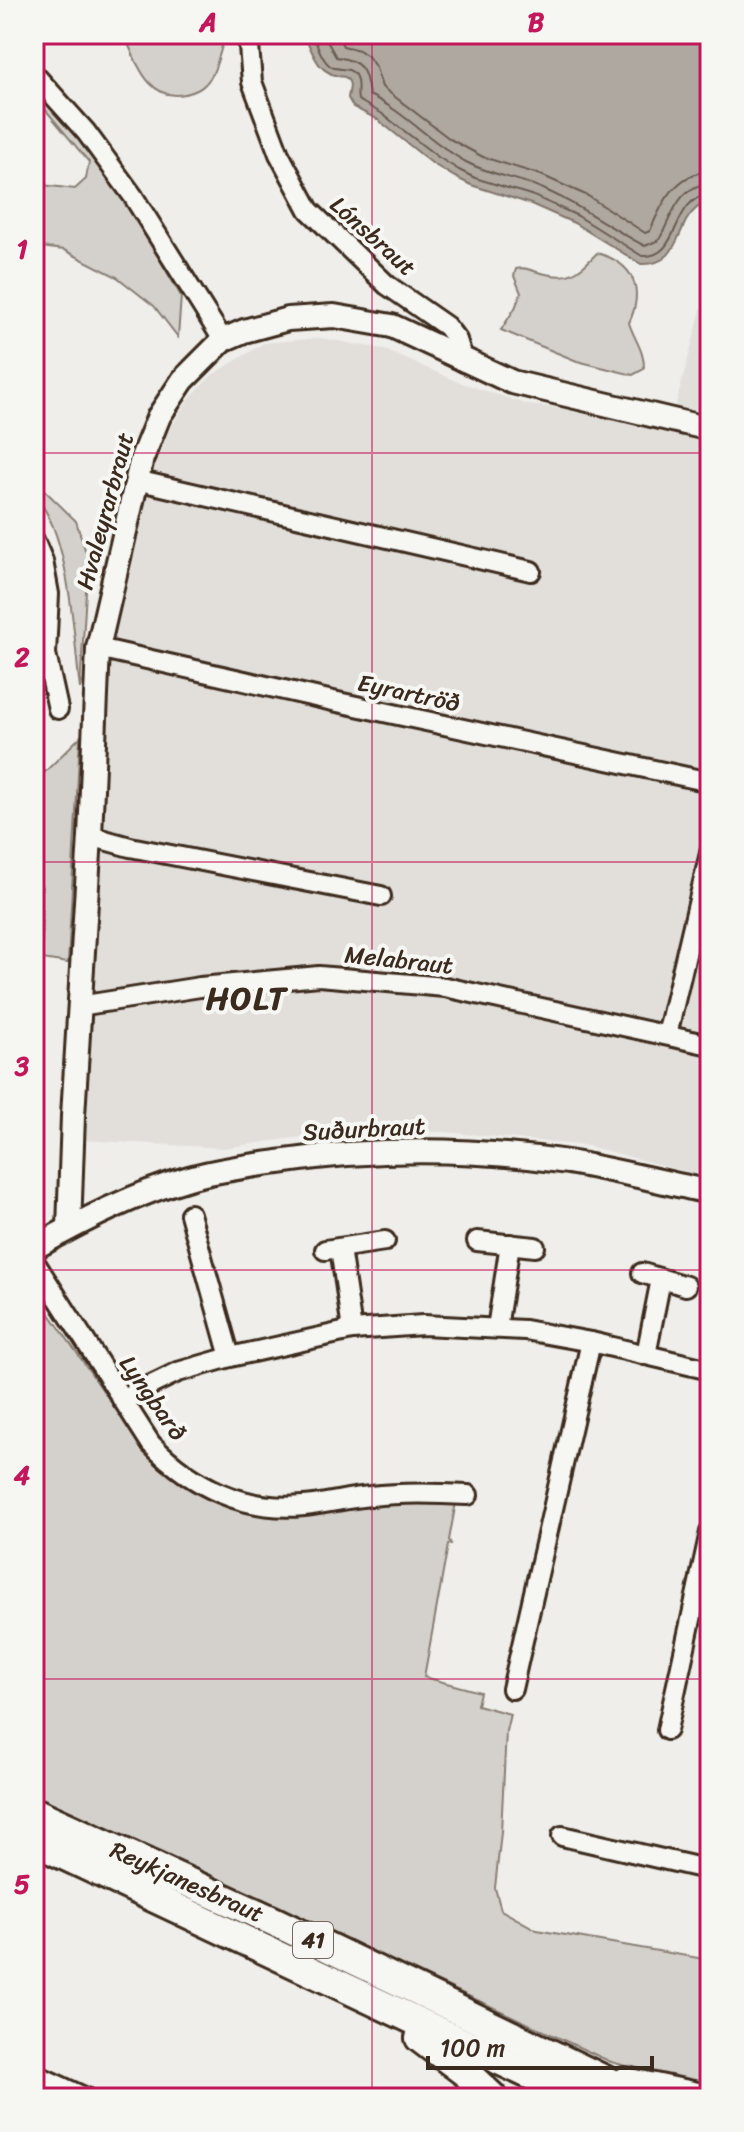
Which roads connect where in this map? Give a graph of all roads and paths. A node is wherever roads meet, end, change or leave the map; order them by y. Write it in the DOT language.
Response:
graph roads {
  1 [pos="248,34"];
  2 [pos="34,74"];
  3 [pos="223,340"];
  4 [pos="464,362"];
  5 [pos="710,429"];
  6 [pos="136,480"];
  7 [pos="34,540"];
  8 [pos="531,571"];
  9 [pos="98,648"];
  10 [pos="58,709"];
  11 [pos="710,782"];
  12 [pos="90,836"];
  13 [pos="710,853"];
  14 [pos="381,896"];
  15 [pos="79,1006"];
  16 [pos="667,1035"];
  17 [pos="710,1045"];
  18 [pos="710,1192"];
  19 [pos="190,1214"];
  20 [pos="69,1228"];
  21 [pos="385,1241"];
  22 [pos="477,1241"];
  23 [pos="510,1244"];
  24 [pos="535,1247"];
  25 [pos="34,1248"];
  26 [pos="34,1261"];
  27 [pos="642,1273"];
  28 [pos="661,1279"];
  29 [pos="686,1286"];
  30 [pos="497,1328"];
  31 [pos="352,1330"];
  32 [pos="591,1342"];
  33 [pos="646,1355"];
  34 [pos="230,1357"];
  35 [pos="710,1370"];
  36 [pos="122,1399"];
  37 [pos="468,1495"];
  38 [pos="710,1532"];
  39 [pos="512,1689"];
  40 [pos="667,1730"];
  41 [pos="34,1812"];
  42 [pos="562,1836"];
  43 [pos="34,1841"];
  44 [pos="710,1870"];
  45 [pos="368,2000"];
  46 [pos="34,2074"];
  47 [pos="584,2086"];
  48 [pos="86,2098"];
  49 [pos="493,2098"];
  50 [pos="642,2098"];
  51 [pos="702,2098"];
  1 -- 4 [label="street, Lónsbraut"];
  2 -- 3 [label="street"];
  3 -- 4 [label="street, Hvaleyrarbraut"];
  3 -- 6 [label="street, Hvaleyrarbraut"];
  4 -- 5 [label="street, Hvaleyrarbraut"];
  6 -- 8 [label="street"];
  6 -- 9 [label="street, Hvaleyrarbraut"];
  7 -- 10 [label="street"];
  9 -- 11 [label="street, Eyrartröð"];
  9 -- 12 [label="street, Hvaleyrarbraut"];
  12 -- 14 [label="street"];
  12 -- 15 [label="street, Hvaleyrarbraut"];
  13 -- 16 [label="street"];
  15 -- 16 [label="street, Melabraut"];
  15 -- 20 [label="street, Hvaleyrarbraut"];
  16 -- 17 [label="street, Melabraut"];
  18 -- 20 [label="street, Suðurbraut"];
  19 -- 34 [label="street"];
  20 -- 25 [label="street, Suðurbraut"];
  21 -- 31 [label="street"];
  22 -- 23 [label="street"];
  23 -- 24 [label="street"];
  23 -- 30 [label="street"];
  26 -- 36 [label="street, Lyngbarð"];
  27 -- 28 [label="street"];
  28 -- 29 [label="street"];
  28 -- 33 [label="street"];
  30 -- 31 [label="street"];
  30 -- 32 [label="street"];
  31 -- 34 [label="street"];
  32 -- 33 [label="street"];
  32 -- 39 [label="street"];
  33 -- 35 [label="street"];
  34 -- 36 [label="street"];
  36 -- 37 [label="street, Lyngbarð"];
  38 -- 40 [label="street"];
  41 -- 47 [label="highway, Reykjanesbraut / 41"];
  42 -- 44 [label="street"];
  43 -- 45 [label="highway, Reykjanesbraut / 41"];
  45 -- 47 [label="highway, Reykjanesbraut / 41"];
  45 -- 49 [label="highway"];
  46 -- 48 [label="street"];
  47 -- 50 [label="highway, Reykjanesbraut / 41"];
  47 -- 51 [label="highway"];
}
